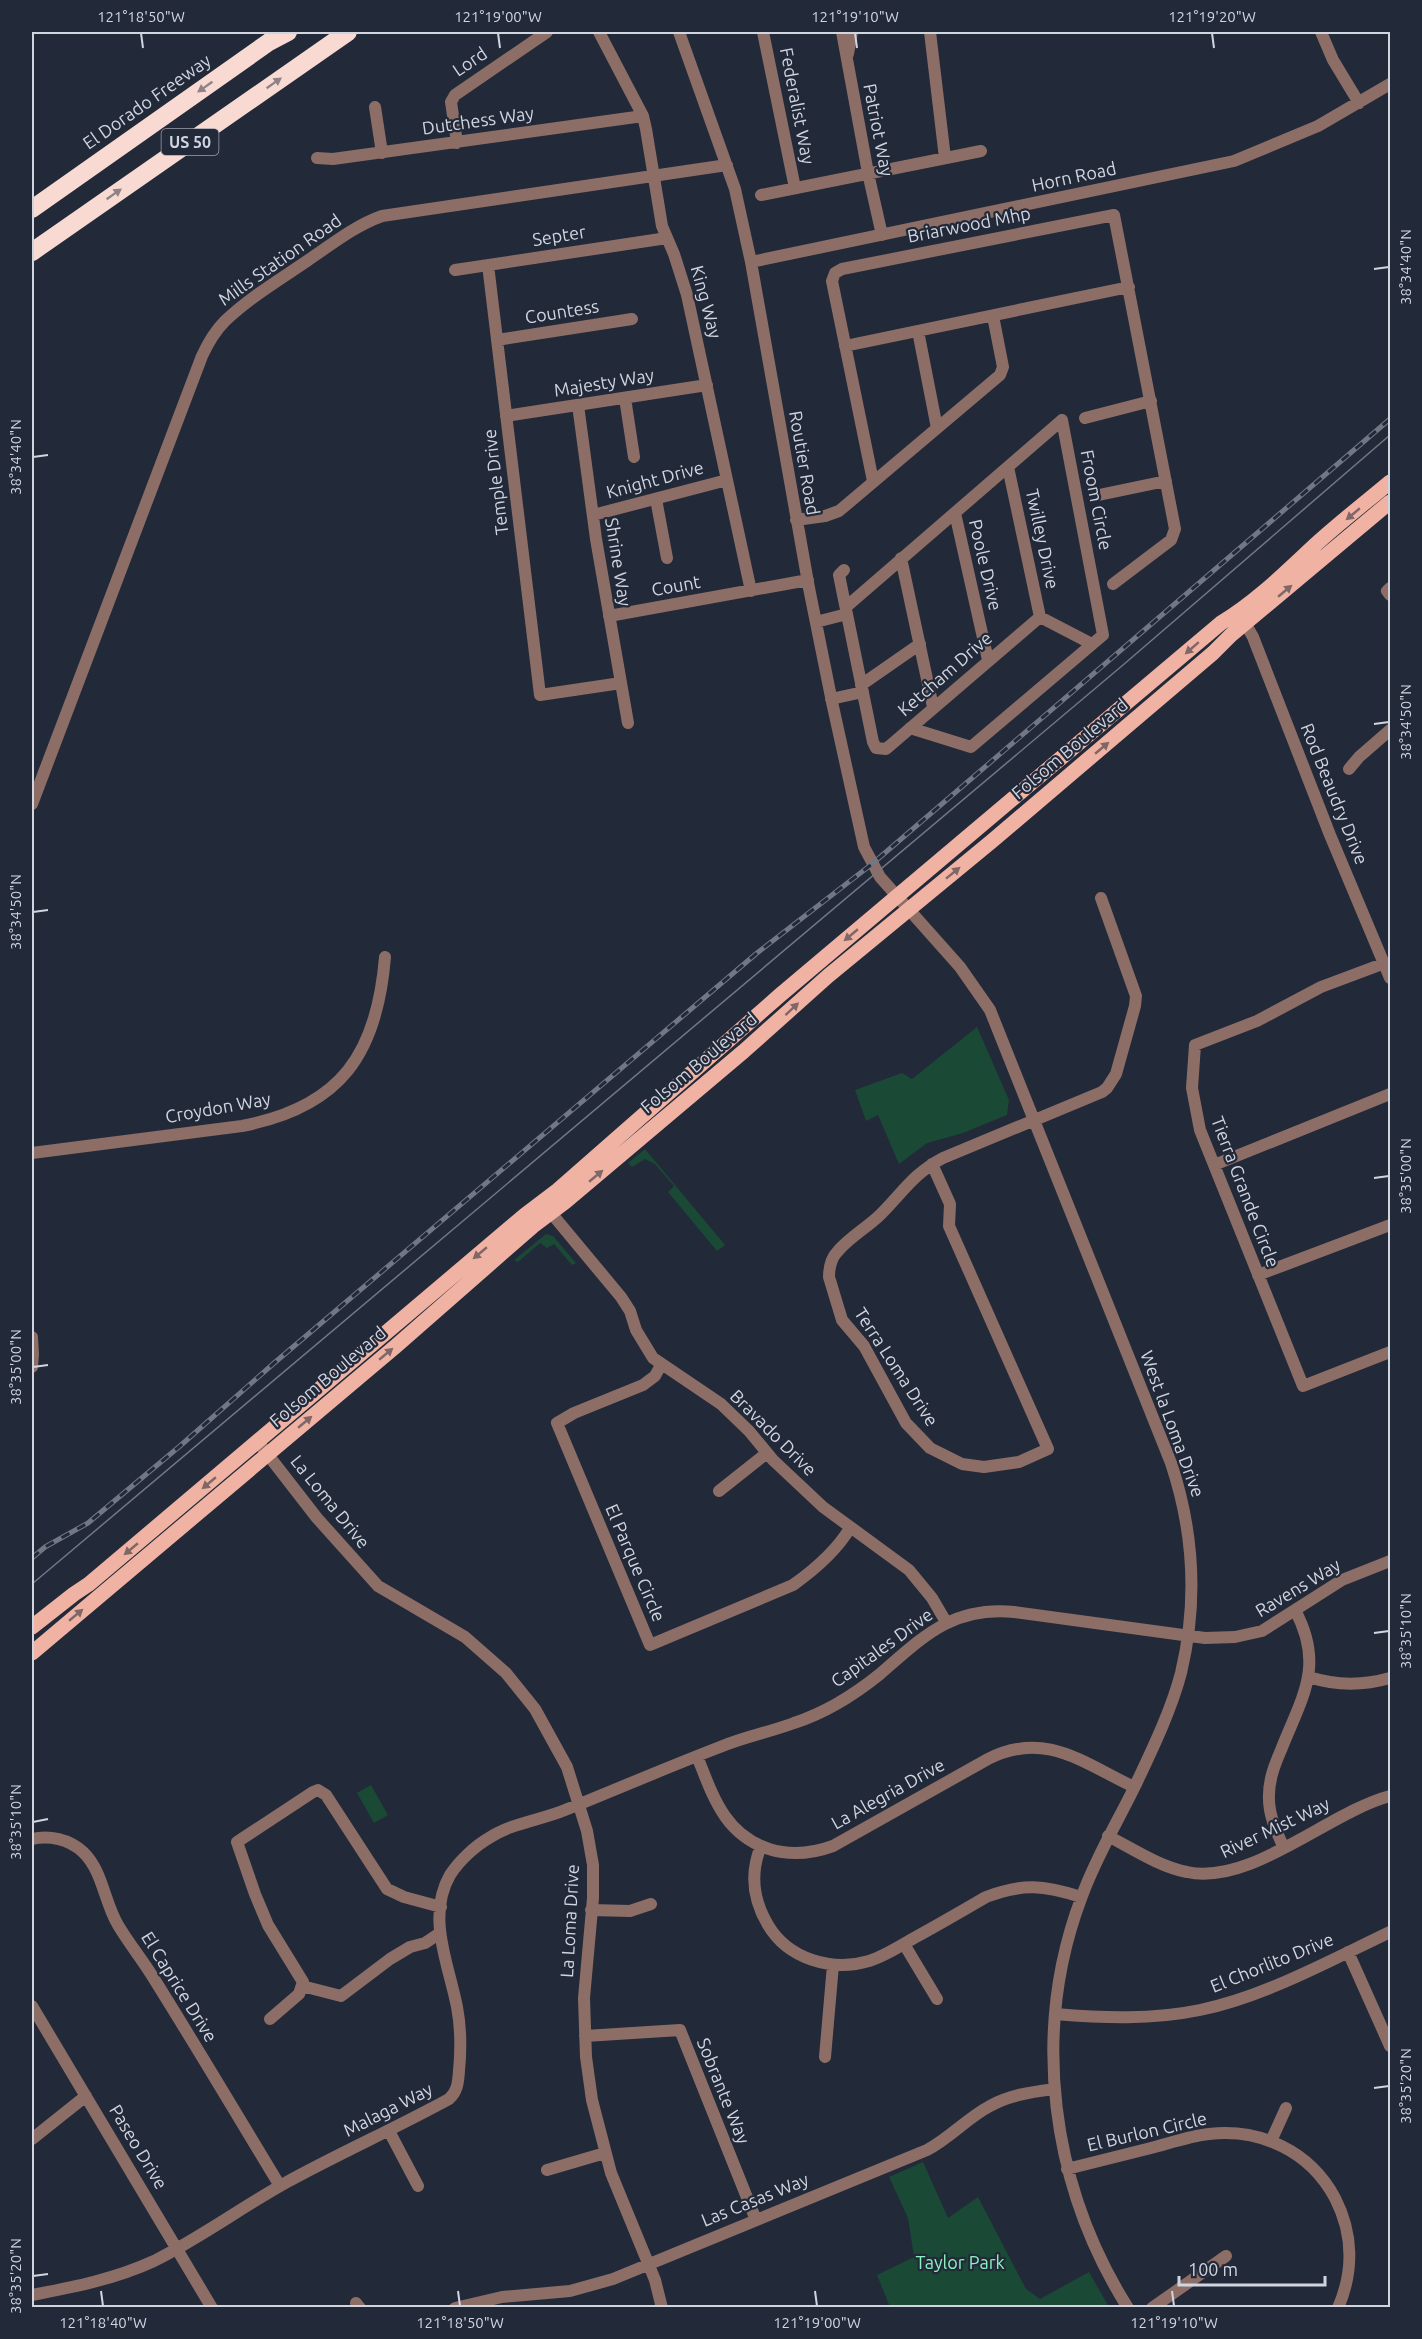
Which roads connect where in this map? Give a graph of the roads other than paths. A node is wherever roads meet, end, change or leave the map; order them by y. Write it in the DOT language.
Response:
graph roads {
  1 [pos="288,32"];
  2 [pos="348,32"];
  3 [pos="547,32"];
  4 [pos="599,32"];
  5 [pos="679,32"];
  6 [pos="763,32"];
  7 [pos="842,32"];
  8 [pos="852,32"];
  9 [pos="930,32"];
  10 [pos="1322,32"];
  11 [pos="847,64"];
  12 [pos="1390,84"];
  13 [pos="1359,103"];
  14 [pos="375,107"];
  15 [pos="643,116"];
  16 [pos="457,143"];
  17 [pos="981,151"];
  18 [pos="382,153"];
  19 [pos="317,158"];
  20 [pos="945,158"];
  21 [pos="727,165"];
  22 [pos="868,173"];
  23 [pos="654,177"];
  24 [pos="795,188"];
  25 [pos="761,195"];
  26 [pos="32,209"];
  27 [pos="85,214"];
  28 [pos="882,235"];
  29 [pos="667,238"];
  30 [pos="32,252"];
  31 [pos="32,257"];
  32 [pos="751,262"];
  33 [pos="488,265"];
  34 [pos="455,270"];
  35 [pos="1129,287"];
  36 [pos="993,316"];
  37 [pos="632,319"];
  38 [pos="918,332"];
  39 [pos="497,340"];
  40 [pos="845,346"];
  41 [pos="707,385"];
  42 [pos="625,398"];
  43 [pos="1151,401"];
  44 [pos="578,405"];
  45 [pos="506,416"];
  46 [pos="1085,418"];
  47 [pos="937,428"];
  48 [pos="634,457"];
  49 [pos="1008,467"];
  50 [pos="727,480"];
  51 [pos="1166,481"];
  52 [pos="873,482"];
  53 [pos="1390,482"];
  54 [pos="1094,496"];
  55 [pos="656,499"];
  56 [pos="1390,502"];
  57 [pos="955,513"];
  58 [pos="593,515"];
  59 [pos="796,520"];
  60 [pos="667,558"];
  61 [pos="901,558"];
  62 [pos="844,570"];
  63 [pos="808,580"];
  64 [pos="1113,584"];
  65 [pos="1390,588"];
  66 [pos="751,591"];
  67 [pos="1390,595"];
  68 [pos="846,610"];
  69 [pos="609,616"];
  70 [pos="1040,617"];
  71 [pos="1242,618"];
  72 [pos="816,622"];
  73 [pos="920,644"];
  74 [pos="1092,644"];
  75 [pos="988,660"];
  76 [pos="621,683"];
  77 [pos="862,689"];
  78 [pos="831,699"];
  79 [pos="933,707"];
  80 [pos="628,723"];
  81 [pos="910,728"];
  82 [pos="1390,730"];
  83 [pos="1080,744"];
  84 [pos="1349,769"];
  85 [pos="1043,798"];
  86 [pos="32,804"];
  87 [pos="896,897"];
  88 [pos="1101,898"];
  89 [pos="908,910"];
  90 [pos="385,957"];
  91 [pos="1385,963"];
  92 [pos="1390,978"];
  93 [pos="779,996"];
  94 [pos="744,1051"];
  95 [pos="1390,1094"];
  96 [pos="1034,1120"];
  97 [pos="32,1153"];
  98 [pos="932,1164"];
  99 [pos="1214,1165"];
  100 [pos="546,1208"];
  101 [pos="1390,1225"];
  102 [pos="1258,1275"];
  103 [pos="32,1337"];
  104 [pos="1390,1352"];
  105 [pos="661,1365"];
  106 [pos="32,1367"];
  107 [pos="263,1448"];
  108 [pos="767,1453"];
  109 [pos="719,1491"];
  110 [pos="850,1528"];
  111 [pos="1390,1561"];
  112 [pos="1295,1610"];
  113 [pos="946,1622"];
  114 [pos="32,1627"];
  115 [pos="1186,1635"];
  116 [pos="32,1653"];
  117 [pos="1309,1677"];
  118 [pos="1390,1678"];
  119 [pos="697,1756"];
  120 [pos="1134,1787"];
  121 [pos="1390,1796"];
  122 [pos="578,1804"];
  123 [pos="1108,1836"];
  124 [pos="32,1839"];
  125 [pos="760,1846"];
  126 [pos="1284,1848"];
  127 [pos="1081,1897"];
  128 [pos="651,1904"];
  129 [pos="441,1907"];
  130 [pos="591,1910"];
  131 [pos="1390,1932"];
  132 [pos="440,1933"];
  133 [pos="904,1944"];
  134 [pos="1348,1952"];
  135 [pos="833,1965"];
  136 [pos="302,1986"];
  137 [pos="937,1999"];
  138 [pos="32,2006"];
  139 [pos="1055,2014"];
  140 [pos="270,2019"];
  141 [pos="585,2036"];
  142 [pos="1390,2046"];
  143 [pos="825,2057"];
  144 [pos="1054,2089"];
  145 [pos="86,2096"];
  146 [pos="1286,2108"];
  147 [pos="389,2131"];
  148 [pos="32,2139"];
  149 [pos="1271,2141"];
  150 [pos="605,2153"];
  151 [pos="1067,2169"];
  152 [pos="547,2170"];
  153 [pos="280,2186"];
  154 [pos="418,2186"];
  155 [pos="756,2220"];
  156 [pos="177,2248"];
  157 [pos="1226,2256"];
  158 [pos="648,2264"];
  159 [pos="32,2295"];
  160 [pos="212,2307"];
  161 [pos="455,2307"];
  162 [pos="662,2307"];
  163 [pos="1128,2307"];
  164 [pos="1152,2307"];
  165 [pos="1338,2307"];
  1 -- 26 [label="highway, El Dorado Freeway / US 50, one-way"];
  27 -- 2 [label="highway, US 50, one-way"];
  3 -- 16 [label="street, Lord"];
  4 -- 15 [label="street, King Way"];
  5 -- 21 [label="street, Routier Road"];
  6 -- 24 [label="street, Federalist Way"];
  7 -- 11 [label="street, Patriot Way"];
  8 -- 11 [label="street"];
  9 -- 20 [label="street"];
  10 -- 13 [label="street"];
  11 -- 22 [label="street, Patriot Way"];
  12 -- 13 [label="street, Horn Road"];
  13 -- 28 [label="street, Horn Road"];
  14 -- 18 [label="street"];
  15 -- 16 [label="street, Dutchess Way"];
  15 -- 23 [label="street, King Way"];
  16 -- 18 [label="street, Dutchess Way"];
  17 -- 20 [label="street, Federalist Way"];
  18 -- 19 [label="street, Dutchess Way"];
  20 -- 22 [label="street, Federalist Way"];
  21 -- 23 [label="street, Mills Station Road"];
  21 -- 32 [label="street, Routier Road"];
  22 -- 24 [label="street, Federalist Way"];
  22 -- 28 [label="street, Patriot Way"];
  23 -- 29 [label="street, King Way"];
  23 -- 86 [label="street, Mills Station Road"];
  24 -- 25 [label="street, Federalist Way"];
  27 -- 30 [label="highway, US 50"];
  27 -- 31 [label="highway"];
  28 -- 32 [label="street, Horn Road"];
  29 -- 33 [label="street, Septer"];
  29 -- 41 [label="street, King Way"];
  32 -- 59 [label="street, Routier Road"];
  33 -- 34 [label="street, Septer"];
  33 -- 39 [label="street, Temple Drive"];
  35 -- 36 [label="street"];
  35 -- 40 [label="street, Briarwood Mhp"];
  35 -- 43 [label="street, Briarwood Mhp"];
  36 -- 38 [label="street"];
  36 -- 47 [label="street"];
  37 -- 39 [label="street, Countess"];
  38 -- 40 [label="street"];
  38 -- 47 [label="street"];
  39 -- 45 [label="street, Temple Drive"];
  40 -- 52 [label="street, Briarwood Mhp"];
  41 -- 42 [label="street, Majesty Way"];
  41 -- 50 [label="street, King Way"];
  42 -- 44 [label="street, Majesty Way"];
  42 -- 48 [label="street"];
  43 -- 46 [label="street"];
  43 -- 51 [label="street, Briarwood Mhp"];
  44 -- 45 [label="street, Majesty Way"];
  44 -- 58 [label="street, Shrine Way"];
  45 -- 76 [label="street, Temple Drive"];
  47 -- 52 [label="street"];
  49 -- 57 [label="street, Froom Circle"];
  49 -- 70 [label="street, Twilley Drive"];
  49 -- 74 [label="street, Froom Circle"];
  50 -- 55 [label="street, Knight Drive"];
  50 -- 66 [label="street, King Way"];
  51 -- 54 [label="street"];
  51 -- 64 [label="street, Briarwood Mhp"];
  52 -- 59 [label="street"];
  53 -- 71 [label="main road, Folsom Boulevard, one-way"];
  55 -- 58 [label="street, Knight Drive"];
  55 -- 60 [label="street"];
  71 -- 56 [label="main road, Folsom Boulevard, one-way"];
  57 -- 61 [label="street, Froom Circle"];
  57 -- 75 [label="street, Poole Drive"];
  58 -- 69 [label="street, Shrine Way"];
  59 -- 63 [label="street, Routier Road"];
  61 -- 68 [label="street, Froom Circle"];
  61 -- 73 [label="street"];
  62 -- 68 [label="street"];
  63 -- 66 [label="street, Count"];
  63 -- 72 [label="street, Routier Road"];
  65 -- 67 [label="street"];
  66 -- 69 [label="street, Count"];
  68 -- 72 [label="street"];
  68 -- 77 [label="street"];
  69 -- 76 [label="street, Shrine Way"];
  70 -- 74 [label="street"];
  70 -- 75 [label="street, Ketcham Drive"];
  71 -- 83 [label="main road, Folsom Boulevard, one-way"];
  85 -- 71 [label="main road, Folsom Boulevard, one-way"];
  71 -- 91 [label="street, Rod Beaudry Drive"];
  72 -- 78 [label="street, Routier Road"];
  73 -- 77 [label="street"];
  73 -- 79 [label="street"];
  74 -- 81 [label="street"];
  75 -- 79 [label="street, Ketcham Drive"];
  76 -- 80 [label="street, Shrine Way"];
  77 -- 78 [label="street"];
  77 -- 81 [label="street, Ketcham Drive"];
  78 -- 87 [label="street, Routier Road"];
  79 -- 81 [label="street, Ketcham Drive"];
  82 -- 84 [label="street"];
  83 -- 85 [label="main road"];
  83 -- 87 [label="main road, Folsom Boulevard"];
  89 -- 85 [label="main road, Folsom Boulevard, one-way"];
  87 -- 89 [label="street, West la Loma Drive"];
  87 -- 93 [label="main road, Folsom Boulevard, one-way"];
  88 -- 96 [label="street, Terra Loma Drive"];
  94 -- 89 [label="main road, Folsom Boulevard, one-way"];
  89 -- 96 [label="street, West la Loma Drive"];
  90 -- 97 [label="street, Croydon Way"];
  91 -- 92 [label="street, Rod Beaudry Drive"];
  91 -- 99 [label="street, Tierra Grande Circle"];
  93 -- 94 [label="main road"];
  93 -- 100 [label="main road, Folsom Boulevard"];
  100 -- 94 [label="main road, Folsom Boulevard, one-way"];
  95 -- 99 [label="street"];
  96 -- 98 [label="street, Terra Loma Drive"];
  96 -- 115 [label="street, West la Loma Drive"];
  98 -- 98 [label="street, Terra Loma Drive"];
  99 -- 102 [label="street, Tierra Grande Circle"];
  100 -- 105 [label="street, Bravado Drive"];
  100 -- 107 [label="main road, Folsom Boulevard"];
  101 -- 102 [label="street"];
  102 -- 104 [label="street, Tierra Grande Circle"];
  103 -- 106 [label="street"];
  105 -- 108 [label="street, Bravado Drive"];
  105 -- 110 [label="street, El Parque Circle"];
  107 -- 114 [label="main road, Folsom Boulevard, one-way"];
  116 -- 107 [label="main road, Folsom Boulevard, one-way"];
  107 -- 122 [label="street, La Loma Drive"];
  108 -- 109 [label="street"];
  108 -- 110 [label="street, Bravado Drive"];
  110 -- 113 [label="street, Bravado Drive"];
  111 -- 112 [label="street, Ravens Way"];
  112 -- 115 [label="street, Ravens Way"];
  112 -- 117 [label="street"];
  113 -- 115 [label="street, Capitales Drive"];
  113 -- 119 [label="street, Capitales Drive"];
  115 -- 120 [label="street, West la Loma Drive"];
  117 -- 118 [label="street"];
  117 -- 126 [label="street"];
  119 -- 122 [label="street, Capitales Drive"];
  119 -- 125 [label="street, La Alegria Drive"];
  120 -- 123 [label="street, West la Loma Drive"];
  120 -- 125 [label="street, La Alegria Drive"];
  121 -- 126 [label="street, River Mist Way"];
  122 -- 129 [label="street, Malaga Way"];
  122 -- 130 [label="street, La Loma Drive"];
  123 -- 126 [label="street, River Mist Way"];
  123 -- 127 [label="street, West la Loma Drive"];
  124 -- 153 [label="street, El Caprice Drive"];
  125 -- 135 [label="street"];
  127 -- 133 [label="street"];
  127 -- 139 [label="street, West la Loma Drive"];
  128 -- 130 [label="street"];
  129 -- 132 [label="street, Malaga Way"];
  129 -- 136 [label="street"];
  130 -- 141 [label="street, La Loma Drive"];
  131 -- 134 [label="street, El Chorlito Drive"];
  132 -- 136 [label="street"];
  132 -- 147 [label="street, Malaga Way"];
  133 -- 135 [label="street"];
  133 -- 137 [label="street"];
  134 -- 139 [label="street, El Chorlito Drive"];
  134 -- 142 [label="street"];
  135 -- 143 [label="street"];
  136 -- 140 [label="street"];
  138 -- 145 [label="street, Paseo Drive"];
  139 -- 144 [label="street, West la Loma Drive"];
  141 -- 150 [label="street, La Loma Drive"];
  141 -- 155 [label="street, Sobrante Way"];
  144 -- 151 [label="street, West la Loma Drive"];
  144 -- 155 [label="street, Las Casas Way"];
  145 -- 148 [label="street"];
  145 -- 156 [label="street, Paseo Drive"];
  146 -- 149 [label="street"];
  147 -- 153 [label="street, Malaga Way"];
  147 -- 154 [label="street"];
  149 -- 151 [label="street, El Burlon Circle"];
  149 -- 165 [label="street, El Burlon Circle"];
  150 -- 152 [label="street"];
  150 -- 158 [label="street, La Loma Drive"];
  151 -- 163 [label="street, West la Loma Drive"];
  153 -- 156 [label="street, Malaga Way"];
  155 -- 158 [label="street, Las Casas Way"];
  156 -- 159 [label="street, Malaga Way"];
  156 -- 160 [label="street, Paseo Drive"];
  157 -- 164 [label="street"];
  158 -- 161 [label="street, Las Casas Way"];
  158 -- 162 [label="street, La Loma Drive"];
}
